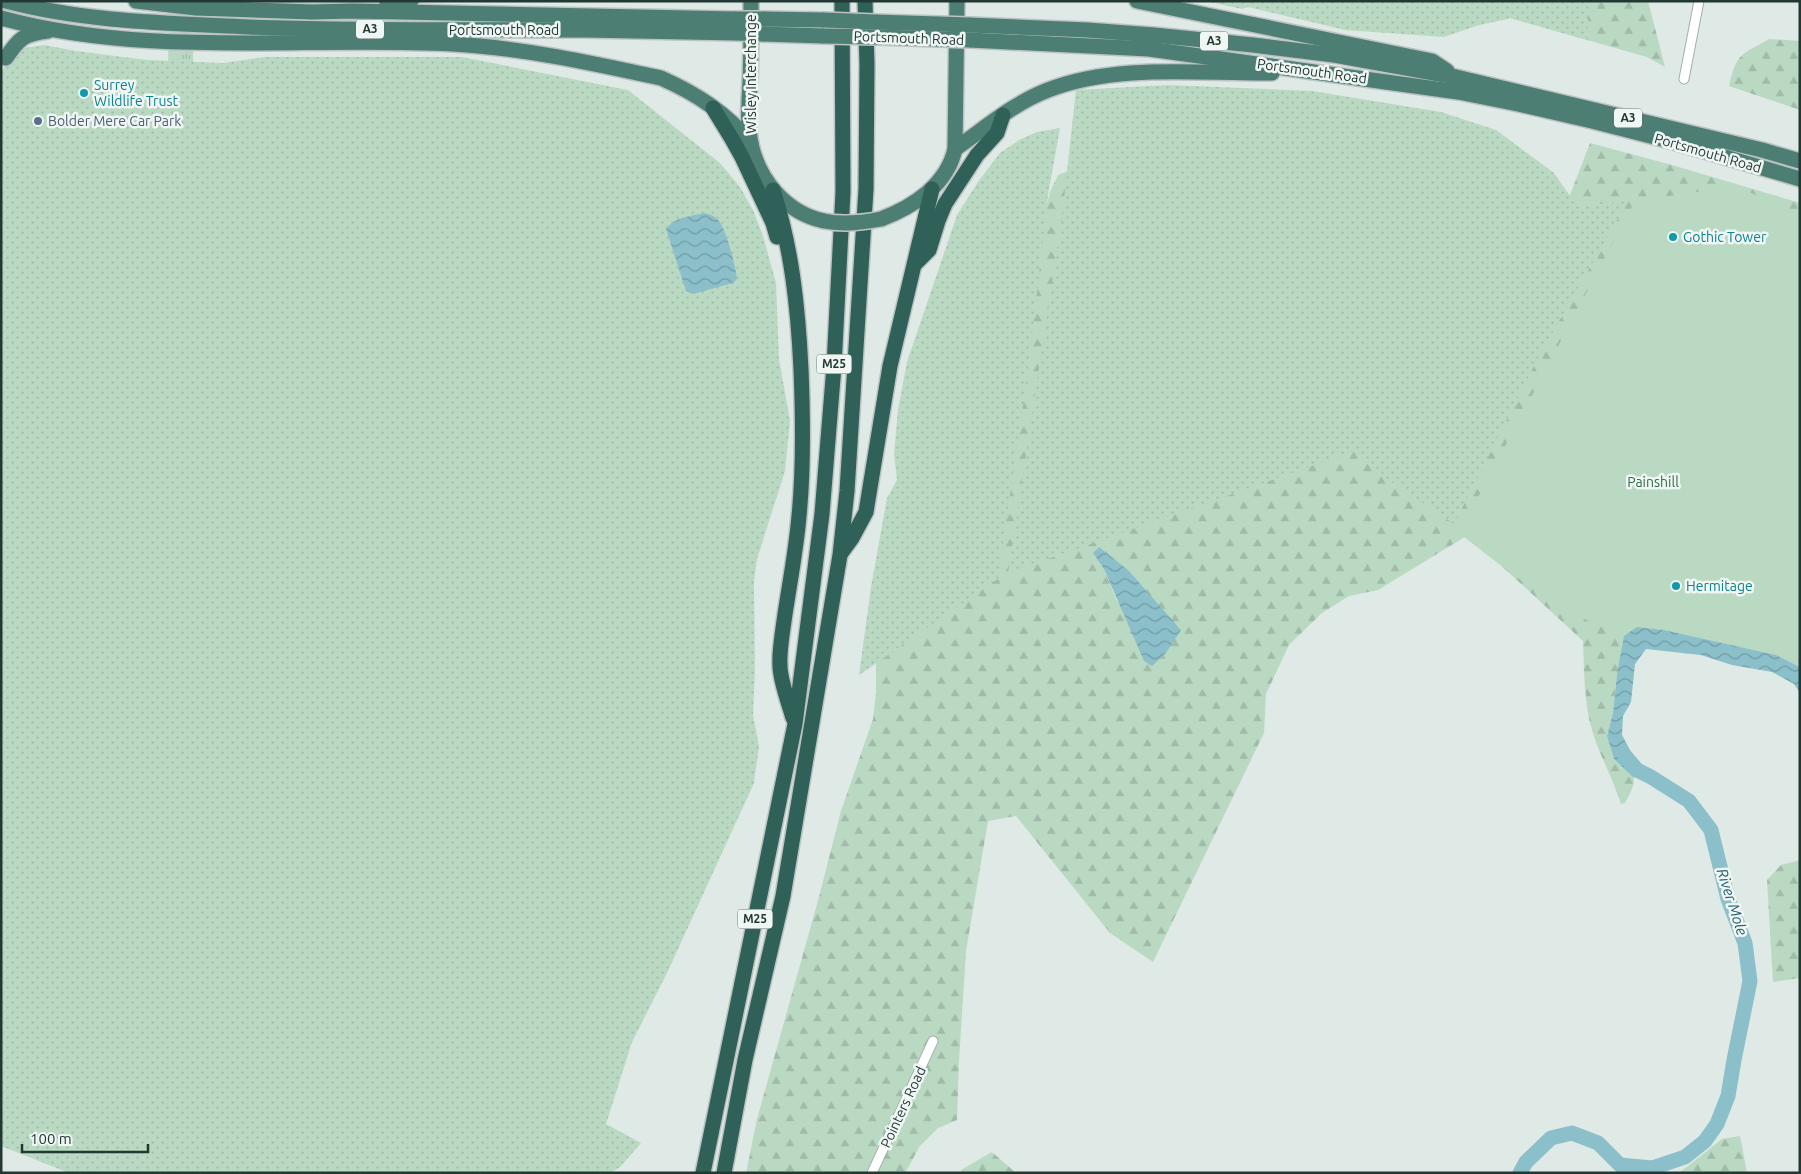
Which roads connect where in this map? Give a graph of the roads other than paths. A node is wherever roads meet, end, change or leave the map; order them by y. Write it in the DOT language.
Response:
graph roads {
  1 [pos="6,1"];
  2 [pos="136,1"];
  3 [pos="411,1"];
  4 [pos="751,1"];
  5 [pos="842,1"];
  6 [pos="865,1"];
  7 [pos="957,1"];
  8 [pos="1137,1"];
  9 [pos="1699,1"];
  10 [pos="353,11"];
  11 [pos="1,18"];
  12 [pos="736,26"];
  13 [pos="62,30"];
  14 [pos="970,32"];
  15 [pos="1,40"];
  16 [pos="4,61"];
  17 [pos="1324,72"];
  18 [pos="1456,77"];
  19 [pos="1684,79"];
  20 [pos="713,108"];
  21 [pos="1003,115"];
  22 [pos="751,143"];
  23 [pos="955,149"];
  24 [pos="1800,161"];
  25 [pos="1800,179"];
  26 [pos="932,189"];
  27 [pos="773,190"];
  28 [pos="916,263"];
  29 [pos="793,272"];
  30 [pos="840,555"];
  31 [pos="795,724"];
  32 [pos="933,1041"];
  33 [pos="703,1173"];
  34 [pos="724,1173"];
  35 [pos="872,1173"];
  1 -- 12 [label="highway, Portsmouth Road / A3"];
  2 -- 10 [label="highway, Portsmouth Road / A3"];
  3 -- 10 [label="highway, A3"];
  4 -- 22 [label="highway, Wisley Interchange"];
  5 -- 31 [label="highway, M25"];
  6 -- 30 [label="highway, M25"];
  7 -- 23 [label="highway, Wisley Interchange"];
  8 -- 18 [label="highway, A3"];
  9 -- 19 [label="street"];
  10 -- 12 [label="highway, Portsmouth Road / A3"];
  11 -- 13 [label="highway, A3"];
  12 -- 14 [label="highway, Portsmouth Road / A3, bridge"];
  13 -- 16 [label="highway, A3"];
  13 -- 20 [label="highway, A3"];
  14 -- 17 [label="highway, Portsmouth Road / A3"];
  14 -- 18 [label="highway, Portsmouth Road / A3"];
  15 -- 16 [label="highway, A3"];
  17 -- 21 [label="highway, A3"];
  17 -- 25 [label="highway, Portsmouth Road / A3"];
  18 -- 24 [label="highway, Portsmouth Road / A3"];
  20 -- 22 [label="highway, A3"];
  20 -- 29 [label="highway, M25"];
  21 -- 23 [label="highway, A3"];
  21 -- 28 [label="highway, M25"];
  22 -- 27 [label="highway, Wisley Interchange"];
  23 -- 26 [label="highway, Wisley Interchange"];
  26 -- 27 [label="highway, Wisley Interchange, bridge"];
  26 -- 28 [label="highway, M25"];
  27 -- 29 [label="highway"];
  28 -- 30 [label="highway, M25"];
  29 -- 31 [label="highway, M25"];
  30 -- 34 [label="highway, M25"];
  31 -- 33 [label="highway, M25"];
  32 -- 35 [label="street, Pointers Road"];
}
